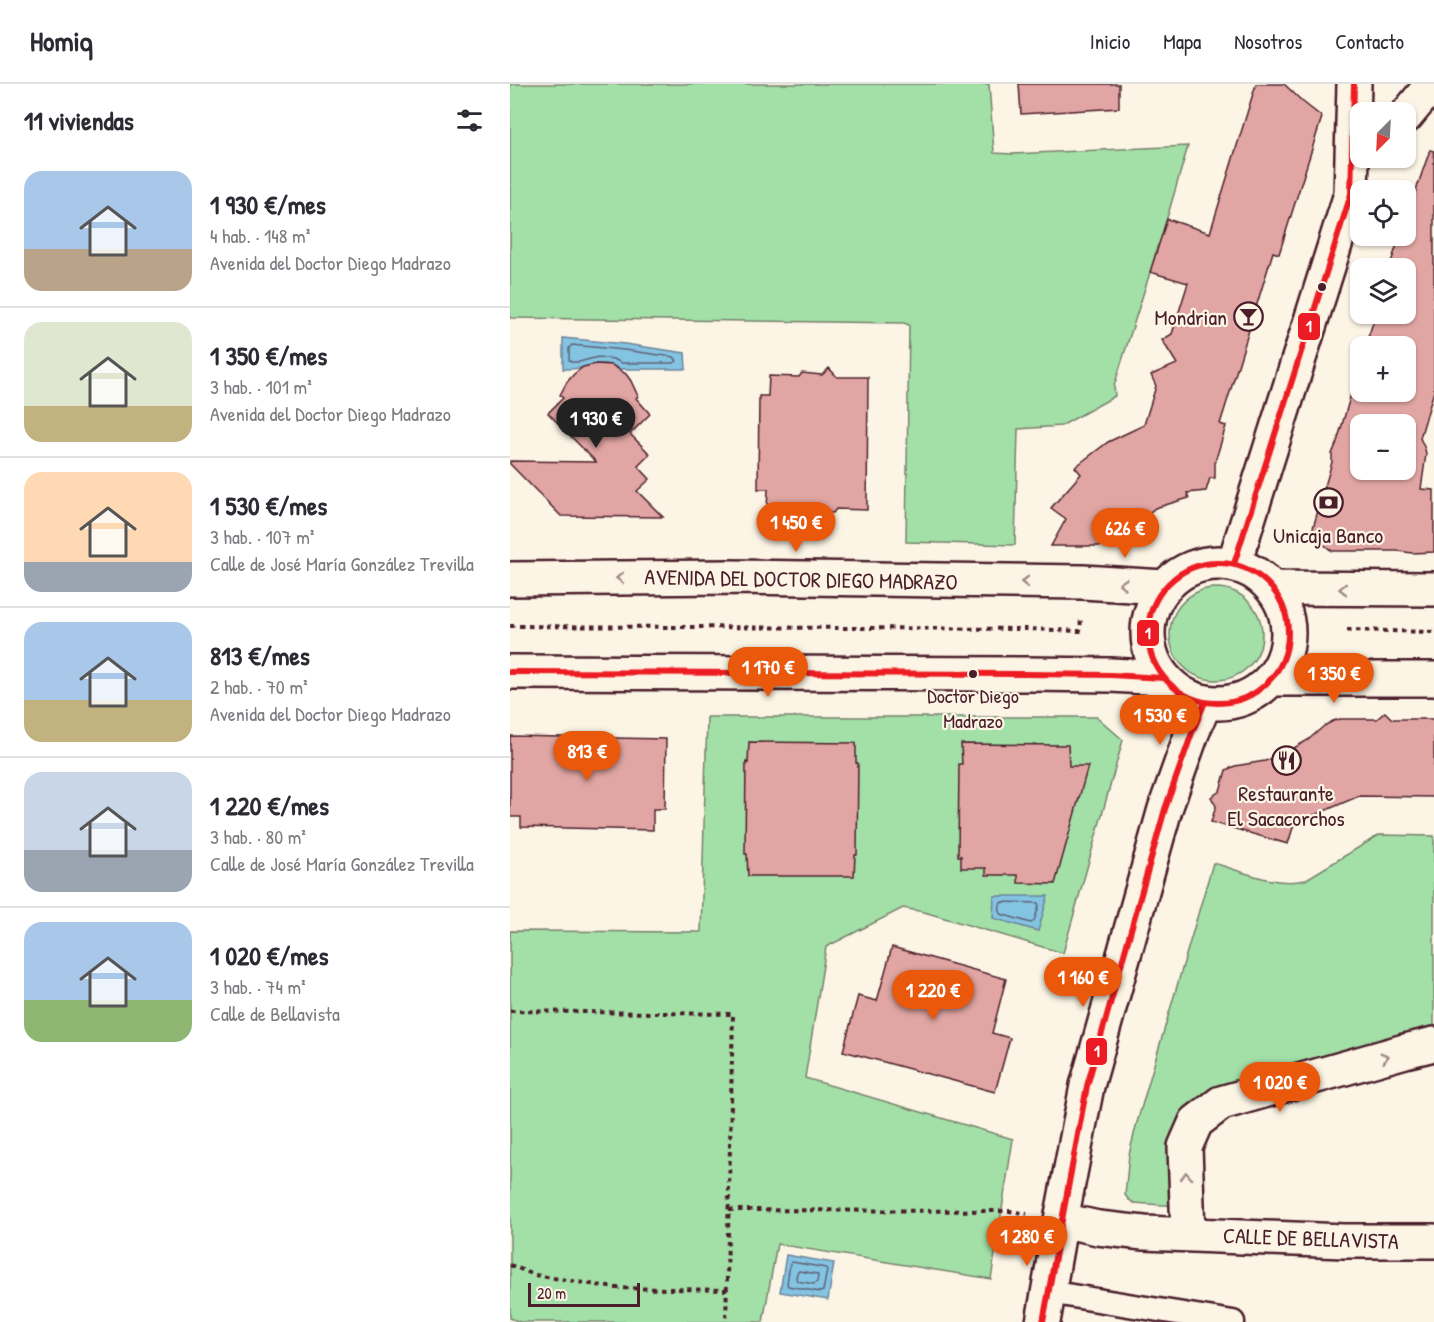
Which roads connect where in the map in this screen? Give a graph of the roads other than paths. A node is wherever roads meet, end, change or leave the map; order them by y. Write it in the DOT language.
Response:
graph roads {
  1 [pos="1354,84"];
  2 [pos="1422,86"];
  3 [pos="1413,102"];
  4 [pos="1351,180"];
  5 [pos="1350,197"];
  6 [pos="1234,564"];
  7 [pos="510,579"];
  8 [pos="1164,587"];
  9 [pos="1272,588"];
  10 [pos="1434,589"];
  11 [pos="510,672"];
  12 [pos="1163,678"];
  13 [pos="1271,679"];
  14 [pos="1434,680"];
  15 [pos="1205,702"];
  16 [pos="1434,1044"];
  17 [pos="1061,1220"];
  18 [pos="1188,1234"];
  19 [pos="1434,1241"];
  20 [pos="1046,1307"];
  21 [pos="1233,1322"];
  1 -- 4 [label="main road"];
  2 -- 3 [label="main road"];
  5 -- 6 [label="main road"];
  6 -- 8 [label="main road"];
  6 -- 9 [label="main road"];
  8 -- 7 [label="main road, AVENIDA DEL DOCTOR DIEGO MADRAZO, one-way"];
  8 -- 12 [label="main road"];
  10 -- 9 [label="main road, one-way"];
  9 -- 13 [label="main road"];
  11 -- 12 [label="main road"];
  12 -- 15 [label="main road"];
  13 -- 14 [label="main road"];
  13 -- 15 [label="main road"];
  15 -- 17 [label="main road"];
  18 -- 16 [label="main road, one-way"];
  17 -- 18 [label="main road, CALLE DE BELLAVISTA"];
  17 -- 20 [label="main road"];
  18 -- 19 [label="main road, CALLE DE BELLAVISTA"];
  20 -- 21 [label="lane"];
}
